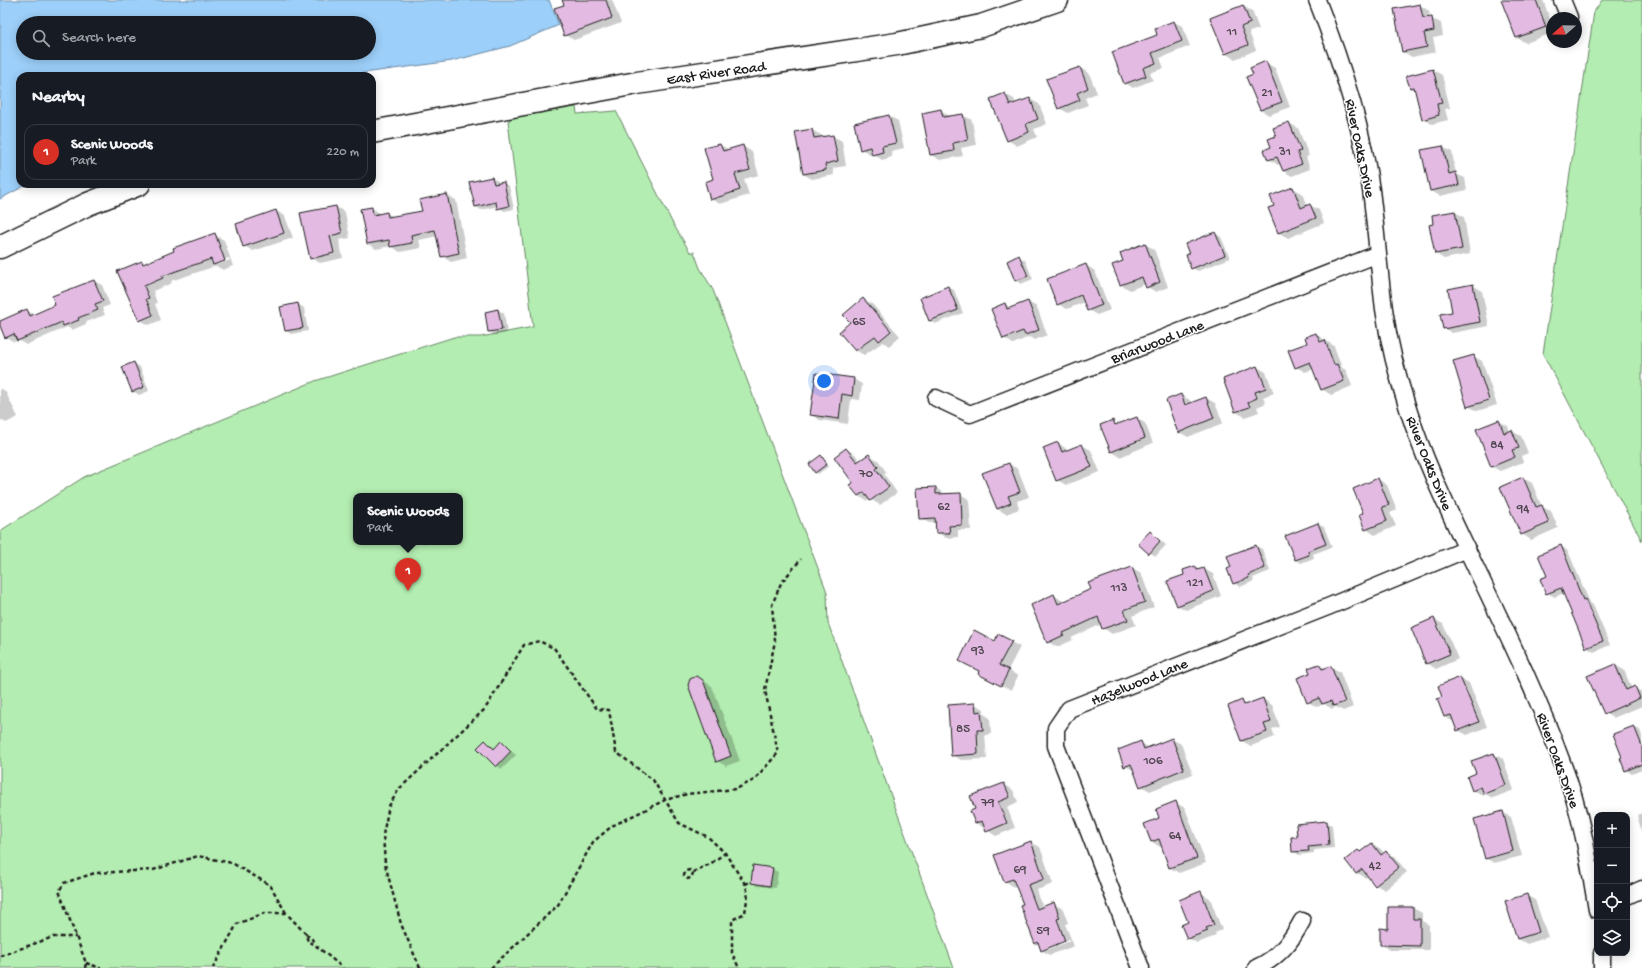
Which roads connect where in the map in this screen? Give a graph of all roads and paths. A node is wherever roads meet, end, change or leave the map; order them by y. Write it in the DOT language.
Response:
graph roads {
  1 [pos="1057,0"];
  2 [pos="1317,0"];
  3 [pos="1562,0"];
  4 [pos="1567,12"];
  5 [pos="376,131"];
  6 [pos="129,188"];
  7 [pos="0,247"];
  8 [pos="1378,254"];
  9 [pos="936,398"];
  10 [pos="1467,549"];
  11 [pos="801,559"];
  12 [pos="665,800"];
  13 [pos="725,853"];
  14 [pos="693,872"];
  15 [pos="750,882"];
  16 [pos="745,884"];
  17 [pos="1642,889"];
  18 [pos="1594,892"];
  19 [pos="1630,895"];
  20 [pos="286,913"];
  21 [pos="1302,921"];
  22 [pos="76,936"];
  23 [pos="0,956"];
  24 [pos="1602,956"];
  25 [pos="86,963"];
  26 [pos="85,968"];
  27 [pos="101,968"];
  28 [pos="213,968"];
  29 [pos="343,968"];
  30 [pos="420,968"];
  31 [pos="491,968"];
  32 [pos="739,968"];
  33 [pos="1141,968"];
  34 [pos="1256,968"];
  35 [pos="1602,968"];
  1 -- 5 [label="main road, East River Road"];
  2 -- 8 [label="street, River Oaks Drive"];
  3 -- 4 [label="street"];
  6 -- 7 [label="main road"];
  8 -- 9 [label="street, Briarwood Lane"];
  8 -- 10 [label="street, River Oaks Drive"];
  10 -- 18 [label="street, River Oaks Drive"];
  10 -- 33 [label="street, Hazelwood Lane"];
  11 -- 12 [label="path"];
  12 -- 13 [label="path"];
  12 -- 30 [label="path"];
  12 -- 31 [label="path"];
  13 -- 14 [label="path"];
  13 -- 16 [label="path"];
  15 -- 16 [label="path"];
  16 -- 32 [label="path"];
  17 -- 19 [label="street"];
  20 -- 22 [label="path"];
  20 -- 28 [label="path"];
  20 -- 29 [label="path"];
  21 -- 34 [label="street"];
  22 -- 23 [label="path"];
  22 -- 25 [label="path"];
  24 -- 35 [label="street"];
  25 -- 26 [label="path"];
  25 -- 27 [label="path"];
}
